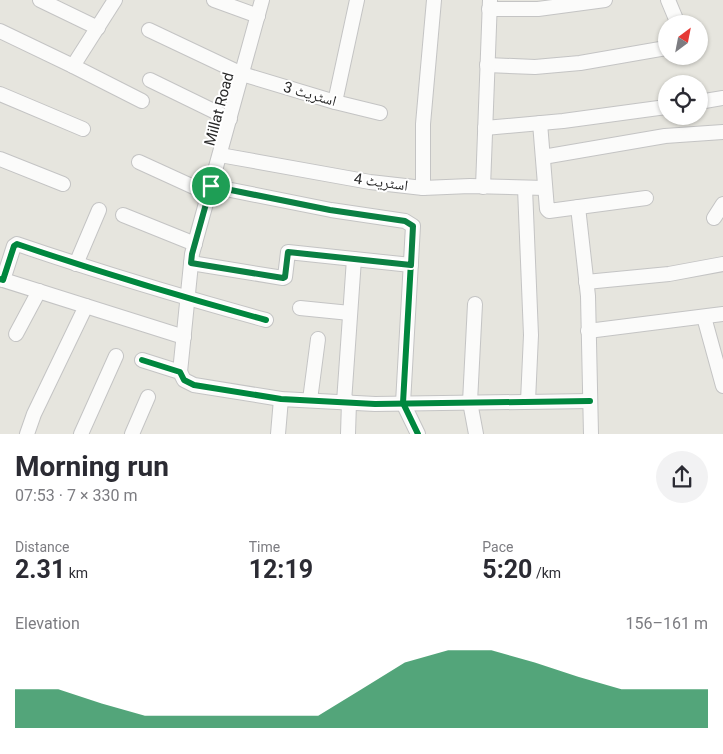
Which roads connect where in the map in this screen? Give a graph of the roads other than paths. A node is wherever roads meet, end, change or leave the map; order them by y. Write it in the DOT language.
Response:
graph roads {
  1 [pos="41,0"];
  2 [pos="115,0"];
  3 [pos="214,0"];
  4 [pos="262,0"];
  5 [pos="357,0"];
  6 [pos="434,0"];
  7 [pos="605,0"];
  8 [pos="668,0"];
  9 [pos="566,3"];
  10 [pos="489,4"];
  11 [pos="674,15"];
  12 [pos="258,16"];
  13 [pos="98,28"];
  14 [pos="149,30"];
  15 [pos="0,31"];
  16 [pos="658,50"];
  17 [pos="487,65"];
  18 [pos="73,66"];
  19 [pos="242,74"];
  20 [pos="150,80"];
  21 [pos="0,94"];
  22 [pos="723,98"];
  23 [pos="708,100"];
  24 [pos="142,101"];
  25 [pos="335,102"];
  26 [pos="658,109"];
  27 [pos="380,113"];
  28 [pos="230,119"];
  29 [pos="540,124"];
  30 [pos="485,128"];
  31 [pos="83,129"];
  32 [pos="723,132"];
  33 [pos="220,155"];
  34 [pos="543,157"];
  35 [pos="0,159"];
  36 [pos="139,162"];
  37 [pos="63,184"];
  38 [pos="483,187"];
  39 [pos="423,188"];
  40 [pos="525,188"];
  41 [pos="545,188"];
  42 [pos="210,190"];
  43 [pos="646,198"];
  44 [pos="723,204"];
  45 [pos="578,207"];
  46 [pos="99,210"];
  47 [pos="123,215"];
  48 [pos="714,218"];
  49 [pos="195,244"];
  50 [pos="354,259"];
  51 [pos="191,263"];
  52 [pos="76,264"];
  53 [pos="723,264"];
  54 [pos="411,265"];
  55 [pos="1,280"];
  56 [pos="586,282"];
  57 [pos="39,291"];
  58 [pos="188,298"];
  59 [pos="475,304"];
  60 [pos="86,306"];
  61 [pos="300,308"];
  62 [pos="350,313"];
  63 [pos="723,314"];
  64 [pos="704,317"];
  65 [pos="266,320"];
  66 [pos="588,332"];
  67 [pos="16,334"];
  68 [pos="184,337"];
  69 [pos="318,338"];
  70 [pos="116,356"];
  71 [pos="142,360"];
  72 [pos="180,372"];
  73 [pos="723,386"];
  74 [pos="148,397"];
  75 [pos="282,399"];
  76 [pos="310,400"];
  77 [pos="528,401"];
  78 [pos="590,401"];
  79 [pos="346,402"];
  80 [pos="470,402"];
  81 [pos="402,403"];
  82 [pos="27,434"];
  83 [pos="81,434"];
  84 [pos="132,434"];
  85 [pos="278,434"];
  86 [pos="348,434"];
  87 [pos="418,434"];
  88 [pos="476,434"];
  89 [pos="591,434"];
  1 -- 13 [label="street"];
  2 -- 13 [label="street"];
  3 -- 12 [label="street"];
  4 -- 12 [label="street, Millat Road"];
  5 -- 25 [label="street"];
  6 -- 39 [label="street"];
  7 -- 9 [label="street"];
  8 -- 11 [label="street"];
  9 -- 10 [label="street"];
  10 -- 17 [label="street"];
  12 -- 19 [label="street, Millat Road"];
  13 -- 18 [label="street"];
  14 -- 19 [label="street, اسٹریٹ 3"];
  15 -- 18 [label="street"];
  16 -- 17 [label="street"];
  17 -- 30 [label="street"];
  18 -- 24 [label="street"];
  19 -- 25 [label="street, اسٹریٹ 3"];
  19 -- 28 [label="street, Millat Road"];
  20 -- 28 [label="street"];
  21 -- 31 [label="street"];
  22 -- 23 [label="street"];
  25 -- 27 [label="street, اسٹریٹ 3"];
  26 -- 29 [label="street"];
  28 -- 33 [label="street, Millat Road"];
  29 -- 30 [label="street"];
  29 -- 34 [label="street"];
  30 -- 38 [label="street"];
  32 -- 34 [label="street"];
  33 -- 39 [label="street, اسٹریٹ 4"];
  33 -- 42 [label="street, Millat Road"];
  34 -- 41 [label="street"];
  35 -- 37 [label="street"];
  36 -- 42 [label="street"];
  38 -- 39 [label="street, اسٹریٹ 4"];
  38 -- 40 [label="street, اسٹریٹ 4"];
  40 -- 41 [label="street, اسٹریٹ 4"];
  40 -- 77 [label="street"];
  41 -- 45 [label="street"];
  42 -- 49 [label="street, Millat Road"];
  42 -- 54 [label="street"];
  43 -- 45 [label="street"];
  44 -- 48 [label="street"];
  45 -- 56 [label="street"];
  46 -- 52 [label="street"];
  47 -- 49 [label="street"];
  49 -- 51 [label="street, Millat Road"];
  50 -- 51 [label="street"];
  50 -- 54 [label="street"];
  50 -- 62 [label="street"];
  51 -- 58 [label="street, Millat Road"];
  52 -- 55 [label="street"];
  52 -- 58 [label="street"];
  53 -- 56 [label="street"];
  54 -- 81 [label="street"];
  55 -- 57 [label="street"];
  56 -- 66 [label="street"];
  57 -- 60 [label="street"];
  57 -- 67 [label="street"];
  58 -- 65 [label="street"];
  58 -- 68 [label="street, Millat Road"];
  59 -- 80 [label="street"];
  60 -- 68 [label="street"];
  60 -- 82 [label="street"];
  61 -- 62 [label="street"];
  62 -- 79 [label="street"];
  63 -- 64 [label="street"];
  64 -- 66 [label="street"];
  64 -- 73 [label="street"];
  66 -- 78 [label="street"];
  68 -- 72 [label="street, Millat Road"];
  69 -- 76 [label="street"];
  70 -- 83 [label="street"];
  71 -- 72 [label="street"];
  72 -- 75 [label="street"];
  74 -- 84 [label="street"];
  75 -- 76 [label="street"];
  75 -- 85 [label="street"];
  76 -- 79 [label="street"];
  77 -- 78 [label="street"];
  77 -- 80 [label="street"];
  78 -- 89 [label="street"];
  79 -- 81 [label="street"];
  79 -- 86 [label="street"];
  80 -- 81 [label="street"];
  80 -- 88 [label="street"];
  81 -- 87 [label="street"];
}
